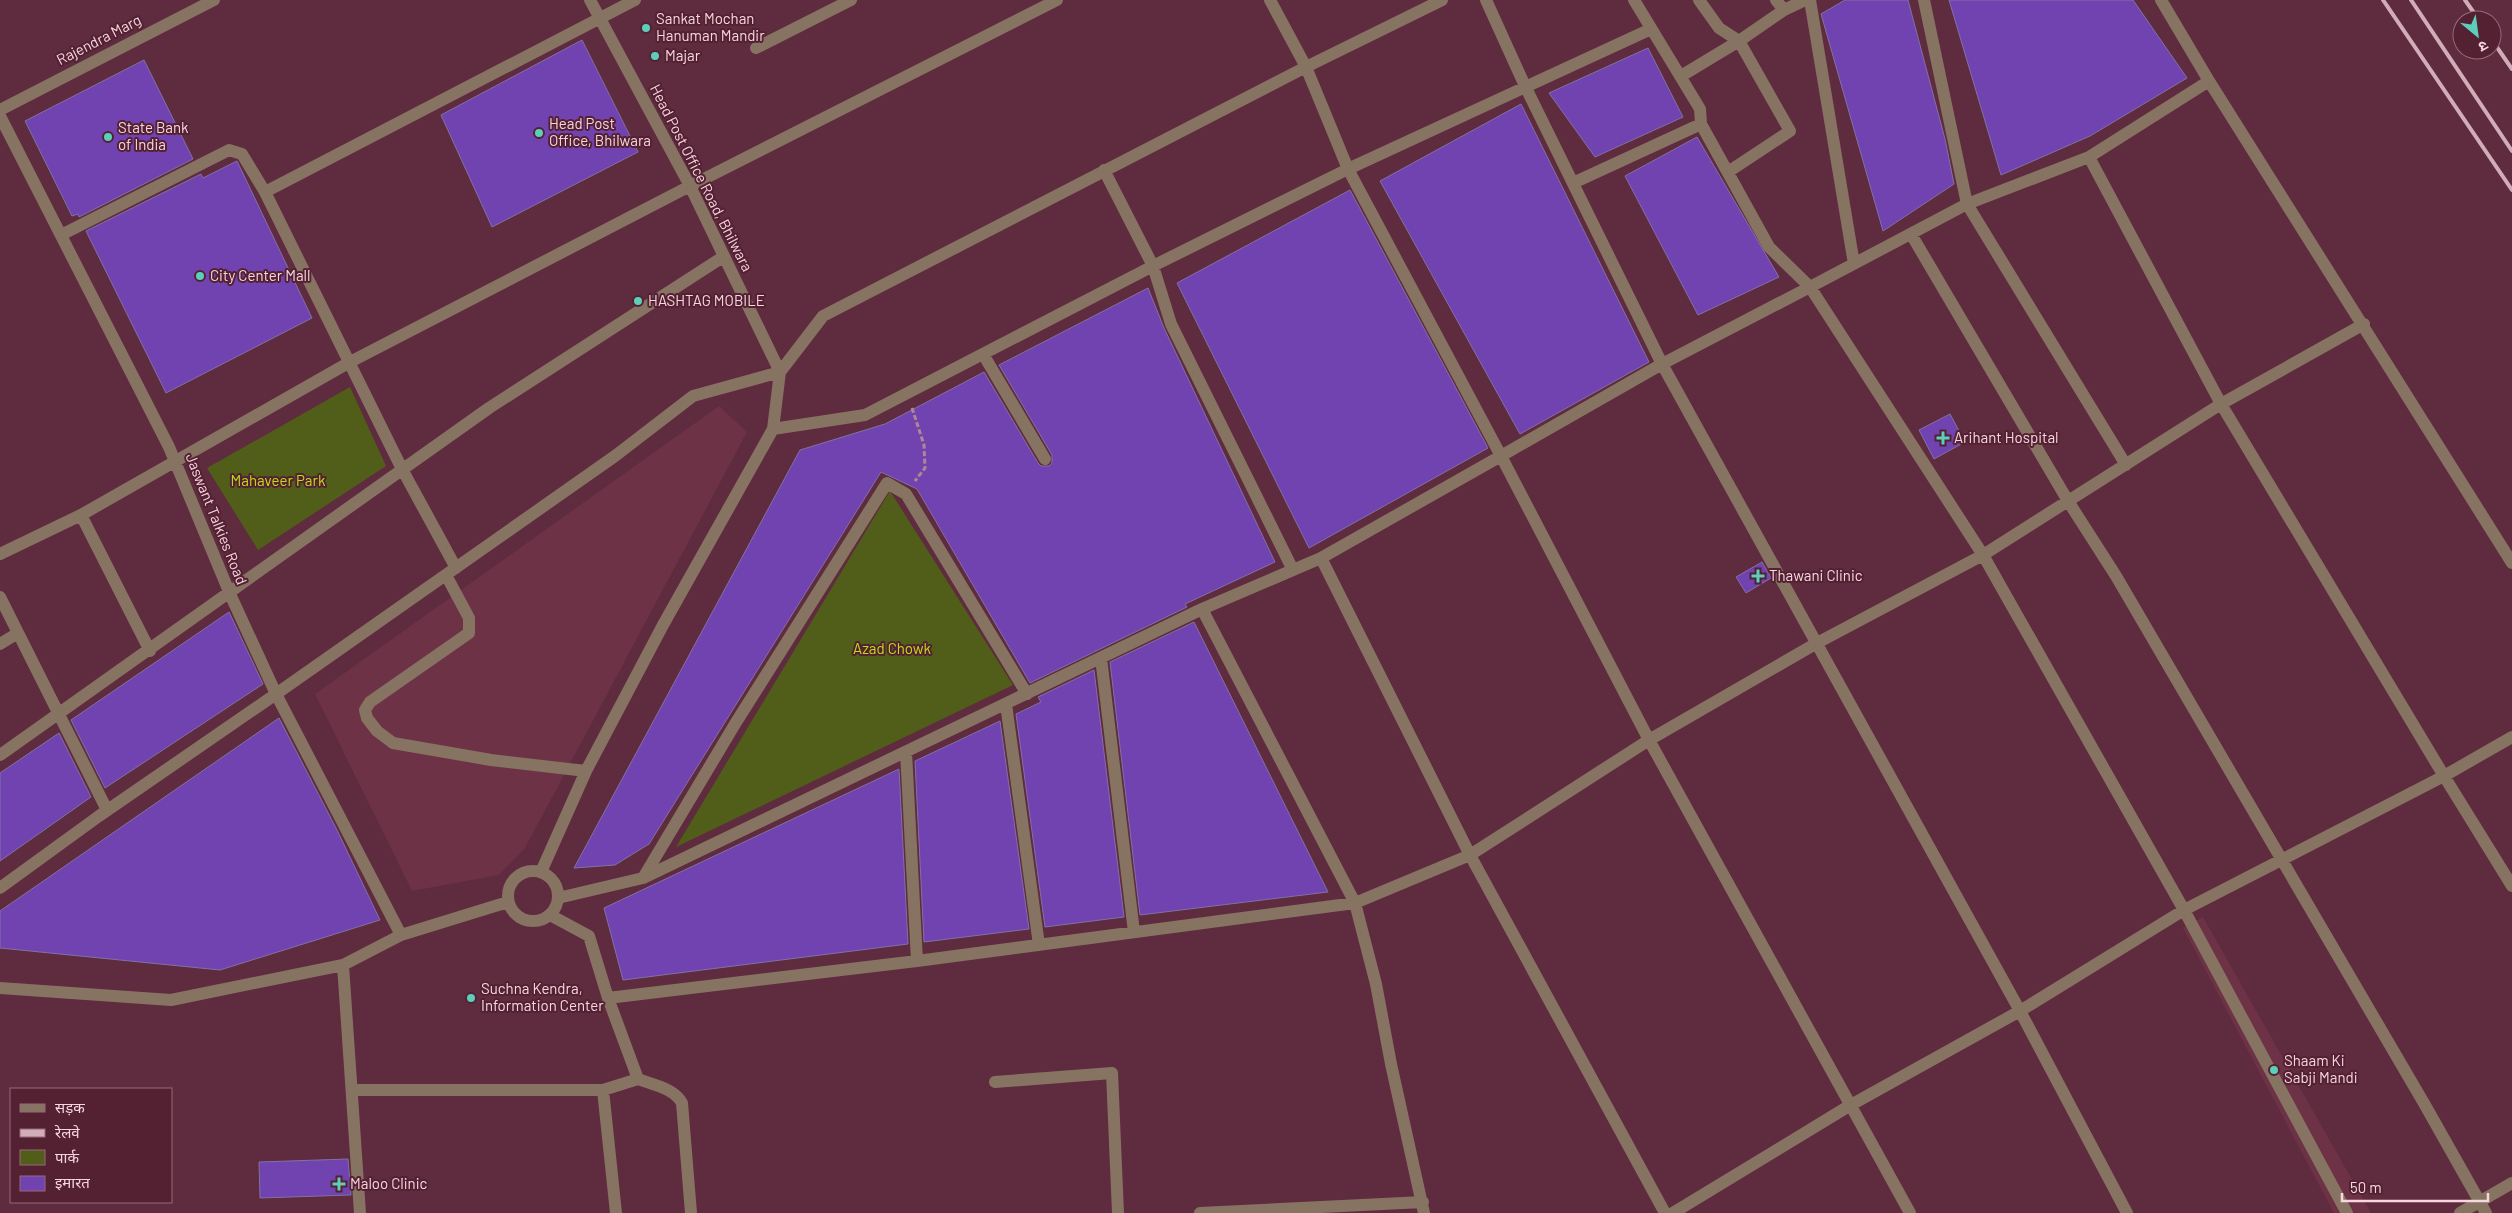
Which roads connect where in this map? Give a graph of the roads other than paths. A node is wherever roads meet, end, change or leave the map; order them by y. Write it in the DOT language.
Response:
graph roads {
  1 [pos="214,0"];
  2 [pos="590,0"];
  3 [pos="635,0"];
  4 [pos="851,0"];
  5 [pos="1057,0"];
  6 [pos="1270,0"];
  7 [pos="1442,0"];
  8 [pos="1486,0"];
  9 [pos="1634,0"];
  10 [pos="1699,0"];
  11 [pos="1805,0"];
  12 [pos="1810,0"];
  13 [pos="1924,0"];
  14 [pos="2161,0"];
  15 [pos="1780,5"];
  16 [pos="599,18"];
  17 [pos="1651,29"];
  18 [pos="1739,41"];
  19 [pos="756,48"];
  20 [pos="1306,67"];
  21 [pos="1681,76"];
  22 [pos="2209,81"];
  23 [pos="1525,86"];
  24 [pos="0,110"];
  25 [pos="0,116"];
  26 [pos="1701,124"];
  27 [pos="2089,157"];
  28 [pos="1348,169"];
  29 [pos="1104,170"];
  30 [pos="1728,172"];
  31 [pos="1573,183"];
  32 [pos="690,186"];
  33 [pos="266,192"];
  34 [pos="1968,204"];
  35 [pos="61,234"];
  36 [pos="1911,234"];
  37 [pos="723,258"];
  38 [pos="1854,264"];
  39 [pos="1154,266"];
  40 [pos="1810,287"];
  41 [pos="2364,324"];
  42 [pos="984,354"];
  43 [pos="350,362"];
  44 [pos="1662,364"];
  45 [pos="780,372"];
  46 [pos="2221,404"];
  47 [pos="774,429"];
  48 [pos="1501,456"];
  49 [pos="1045,459"];
  50 [pos="175,461"];
  51 [pos="2126,465"];
  52 [pos="402,469"];
  53 [pos="2068,501"];
  54 [pos="81,515"];
  55 [pos="0,554"];
  56 [pos="1983,555"];
  57 [pos="1321,558"];
  58 [pos="2512,563"];
  59 [pos="1293,570"];
  60 [pos="451,571"];
  61 [pos="230,594"];
  62 [pos="0,597"];
  63 [pos="1202,609"];
  64 [pos="18,633"];
  65 [pos="1817,643"];
  66 [pos="0,644"];
  67 [pos="150,650"];
  68 [pos="1101,658"];
  69 [pos="276,694"];
  70 [pos="1026,694"];
  71 [pos="1006,704"];
  72 [pos="58,714"];
  73 [pos="2512,737"];
  74 [pos="1649,740"];
  75 [pos="906,752"];
  76 [pos="0,755"];
  77 [pos="586,771"];
  78 [pos="2444,776"];
  79 [pos="107,810"];
  80 [pos="1470,854"];
  81 [pos="2282,861"];
  82 [pos="541,872"];
  83 [pos="643,878"];
  84 [pos="2512,886"];
  85 [pos="0,888"];
  86 [pos="558,898"];
  87 [pos="508,902"];
  88 [pos="1355,903"];
  89 [pos="2184,910"];
  90 [pos="550,915"];
  91 [pos="1134,932"];
  92 [pos="401,935"];
  93 [pos="1039,945"];
  94 [pos="917,961"];
  95 [pos="343,965"];
  96 [pos="0,988"];
  97 [pos="608,998"];
  98 [pos="2020,1010"];
  99 [pos="638,1080"];
  100 [pos="995,1082"];
  101 [pos="352,1090"];
  102 [pos="603,1090"];
  103 [pos="1849,1106"];
  104 [pos="2512,1183"];
  105 [pos="2483,1207"];
  106 [pos="1423,1208"];
  107 [pos="360,1213"];
  108 [pos="616,1213"];
  109 [pos="692,1213"];
  110 [pos="1118,1213"];
  111 [pos="1200,1213"];
  112 [pos="1665,1213"];
  113 [pos="1673,1213"];
  114 [pos="1910,1213"];
  115 [pos="2127,1213"];
  116 [pos="2347,1213"];
  117 [pos="2460,1213"];
  1 -- 24 [label="street, Rajendra Marg"];
  2 -- 16 [label="street, Head Post Office Road, Bhilwara"];
  3 -- 16 [label="street"];
  4 -- 19 [label="street"];
  5 -- 32 [label="street"];
  6 -- 20 [label="street"];
  7 -- 20 [label="street"];
  8 -- 23 [label="street"];
  9 -- 17 [label="street"];
  10 -- 18 [label="street"];
  11 -- 15 [label="street"];
  12 -- 38 [label="street"];
  13 -- 34 [label="street"];
  14 -- 22 [label="street"];
  15 -- 18 [label="street"];
  16 -- 32 [label="street, Head Post Office Road, Bhilwara"];
  16 -- 33 [label="street"];
  17 -- 21 [label="street"];
  17 -- 23 [label="street"];
  18 -- 21 [label="street"];
  18 -- 30 [label="street"];
  20 -- 28 [label="street"];
  20 -- 29 [label="street"];
  21 -- 26 [label="street"];
  22 -- 27 [label="street"];
  22 -- 41 [label="street"];
  23 -- 28 [label="street"];
  23 -- 31 [label="street"];
  25 -- 35 [label="street, Jaswant Talkies Road"];
  26 -- 30 [label="street"];
  26 -- 31 [label="street"];
  27 -- 34 [label="street"];
  27 -- 46 [label="street"];
  28 -- 39 [label="street"];
  28 -- 48 [label="street"];
  29 -- 39 [label="street"];
  29 -- 45 [label="street"];
  30 -- 40 [label="street"];
  31 -- 44 [label="street"];
  32 -- 37 [label="street, Head Post Office Road, Bhilwara"];
  32 -- 43 [label="street"];
  33 -- 35 [label="street"];
  33 -- 43 [label="street"];
  34 -- 36 [label="street"];
  34 -- 51 [label="street"];
  35 -- 50 [label="street, Jaswant Talkies Road"];
  36 -- 38 [label="street"];
  36 -- 53 [label="street"];
  37 -- 45 [label="street, Head Post Office Road, Bhilwara"];
  37 -- 52 [label="street"];
  38 -- 40 [label="street"];
  39 -- 42 [label="street"];
  39 -- 59 [label="street"];
  40 -- 44 [label="street"];
  40 -- 56 [label="street"];
  41 -- 46 [label="street"];
  41 -- 58 [label="street"];
  42 -- 47 [label="street"];
  42 -- 49 [label="street"];
  43 -- 50 [label="street"];
  43 -- 52 [label="street"];
  44 -- 48 [label="street"];
  44 -- 65 [label="street"];
  45 -- 47 [label="street"];
  45 -- 60 [label="street"];
  46 -- 51 [label="street"];
  46 -- 78 [label="street"];
  47 -- 77 [label="street"];
  48 -- 57 [label="street"];
  48 -- 74 [label="street"];
  50 -- 54 [label="street"];
  50 -- 61 [label="street, Jaswant Talkies Road"];
  51 -- 53 [label="street"];
  52 -- 60 [label="street"];
  52 -- 61 [label="street"];
  53 -- 56 [label="street"];
  53 -- 81 [label="street"];
  54 -- 55 [label="street"];
  54 -- 67 [label="street"];
  56 -- 65 [label="street"];
  56 -- 89 [label="street"];
  57 -- 59 [label="street"];
  57 -- 80 [label="street"];
  59 -- 63 [label="street"];
  60 -- 69 [label="street"];
  60 -- 77 [label="street"];
  61 -- 67 [label="street"];
  61 -- 69 [label="street, Jaswant Talkies Road"];
  62 -- 64 [label="street"];
  63 -- 68 [label="street"];
  63 -- 88 [label="street"];
  64 -- 66 [label="street"];
  64 -- 72 [label="street"];
  65 -- 74 [label="street"];
  65 -- 98 [label="street"];
  67 -- 72 [label="street"];
  68 -- 70 [label="street"];
  68 -- 91 [label="street"];
  69 -- 79 [label="street"];
  69 -- 92 [label="street, Jaswant Talkies Road"];
  70 -- 71 [label="street"];
  70 -- 83 [label="street"];
  71 -- 75 [label="street"];
  71 -- 93 [label="street"];
  72 -- 76 [label="street"];
  72 -- 79 [label="street"];
  73 -- 78 [label="street"];
  74 -- 80 [label="street"];
  74 -- 103 [label="street"];
  75 -- 83 [label="street"];
  75 -- 94 [label="street"];
  77 -- 82 [label="street"];
  78 -- 81 [label="street"];
  78 -- 84 [label="street"];
  79 -- 85 [label="street"];
  80 -- 88 [label="street"];
  80 -- 112 [label="street"];
  81 -- 89 [label="street"];
  81 -- 105 [label="street"];
  82 -- 86 [label="street"];
  82 -- 87 [label="street"];
  83 -- 86 [label="street"];
  86 -- 90 [label="street"];
  87 -- 90 [label="street"];
  87 -- 92 [label="street"];
  88 -- 91 [label="street"];
  88 -- 106 [label="street"];
  89 -- 98 [label="street"];
  89 -- 116 [label="street"];
  90 -- 97 [label="street"];
  91 -- 93 [label="street"];
  92 -- 95 [label="street"];
  93 -- 94 [label="street"];
  94 -- 97 [label="street"];
  95 -- 96 [label="street"];
  95 -- 101 [label="street"];
  97 -- 99 [label="street"];
  98 -- 103 [label="street"];
  98 -- 115 [label="street"];
  99 -- 102 [label="street"];
  99 -- 109 [label="street"];
  100 -- 110 [label="street"];
  101 -- 102 [label="street"];
  101 -- 107 [label="street"];
  102 -- 108 [label="street"];
  103 -- 113 [label="street"];
  103 -- 114 [label="street"];
  104 -- 105 [label="street"];
  105 -- 117 [label="street"];
  106 -- 111 [label="street"];
}
